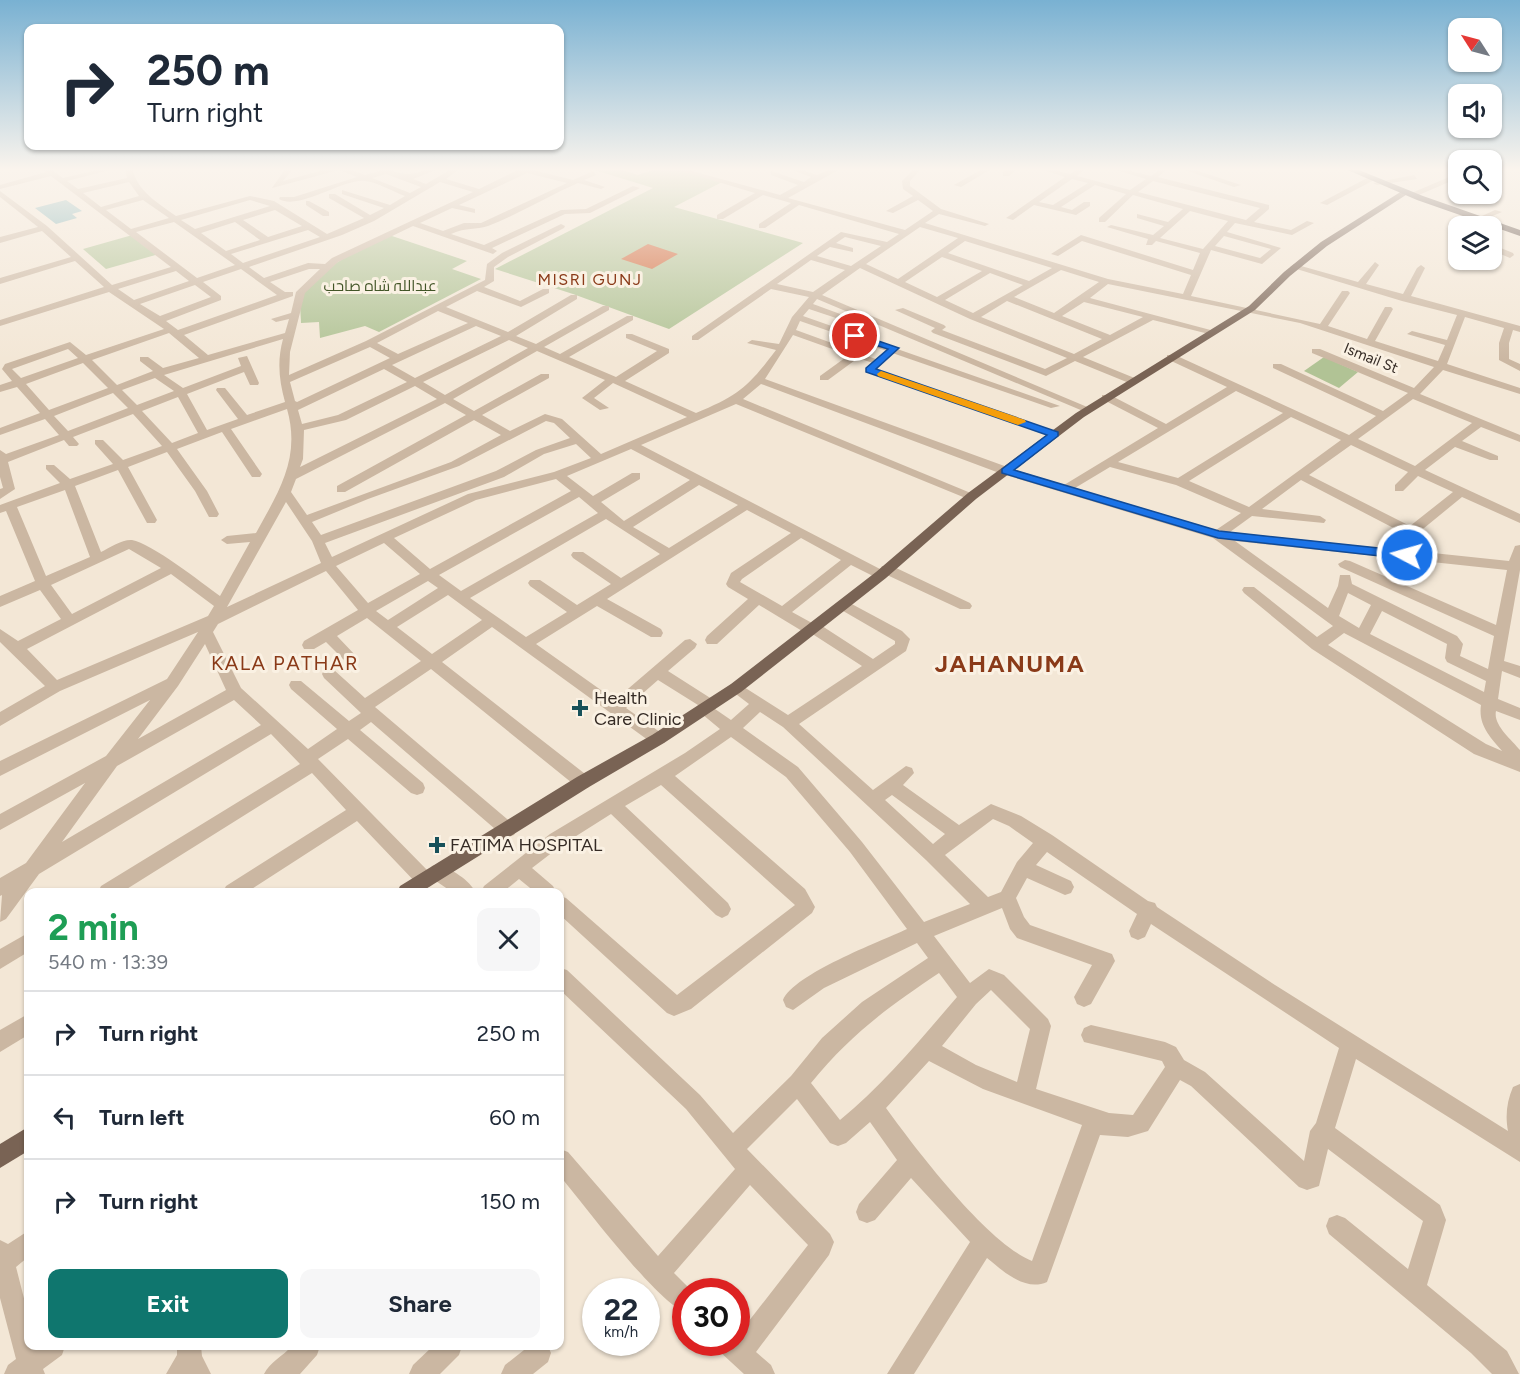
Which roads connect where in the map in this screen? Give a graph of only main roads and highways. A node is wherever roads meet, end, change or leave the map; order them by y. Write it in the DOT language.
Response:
graph roads {
  1 [pos="1340,232"];
  2 [pos="412,888"];
  3 [pos="24,1141"];
  4 [pos="0,1157"];
  1 -- 2 [label="main road"];
  3 -- 4 [label="main road"];
}
